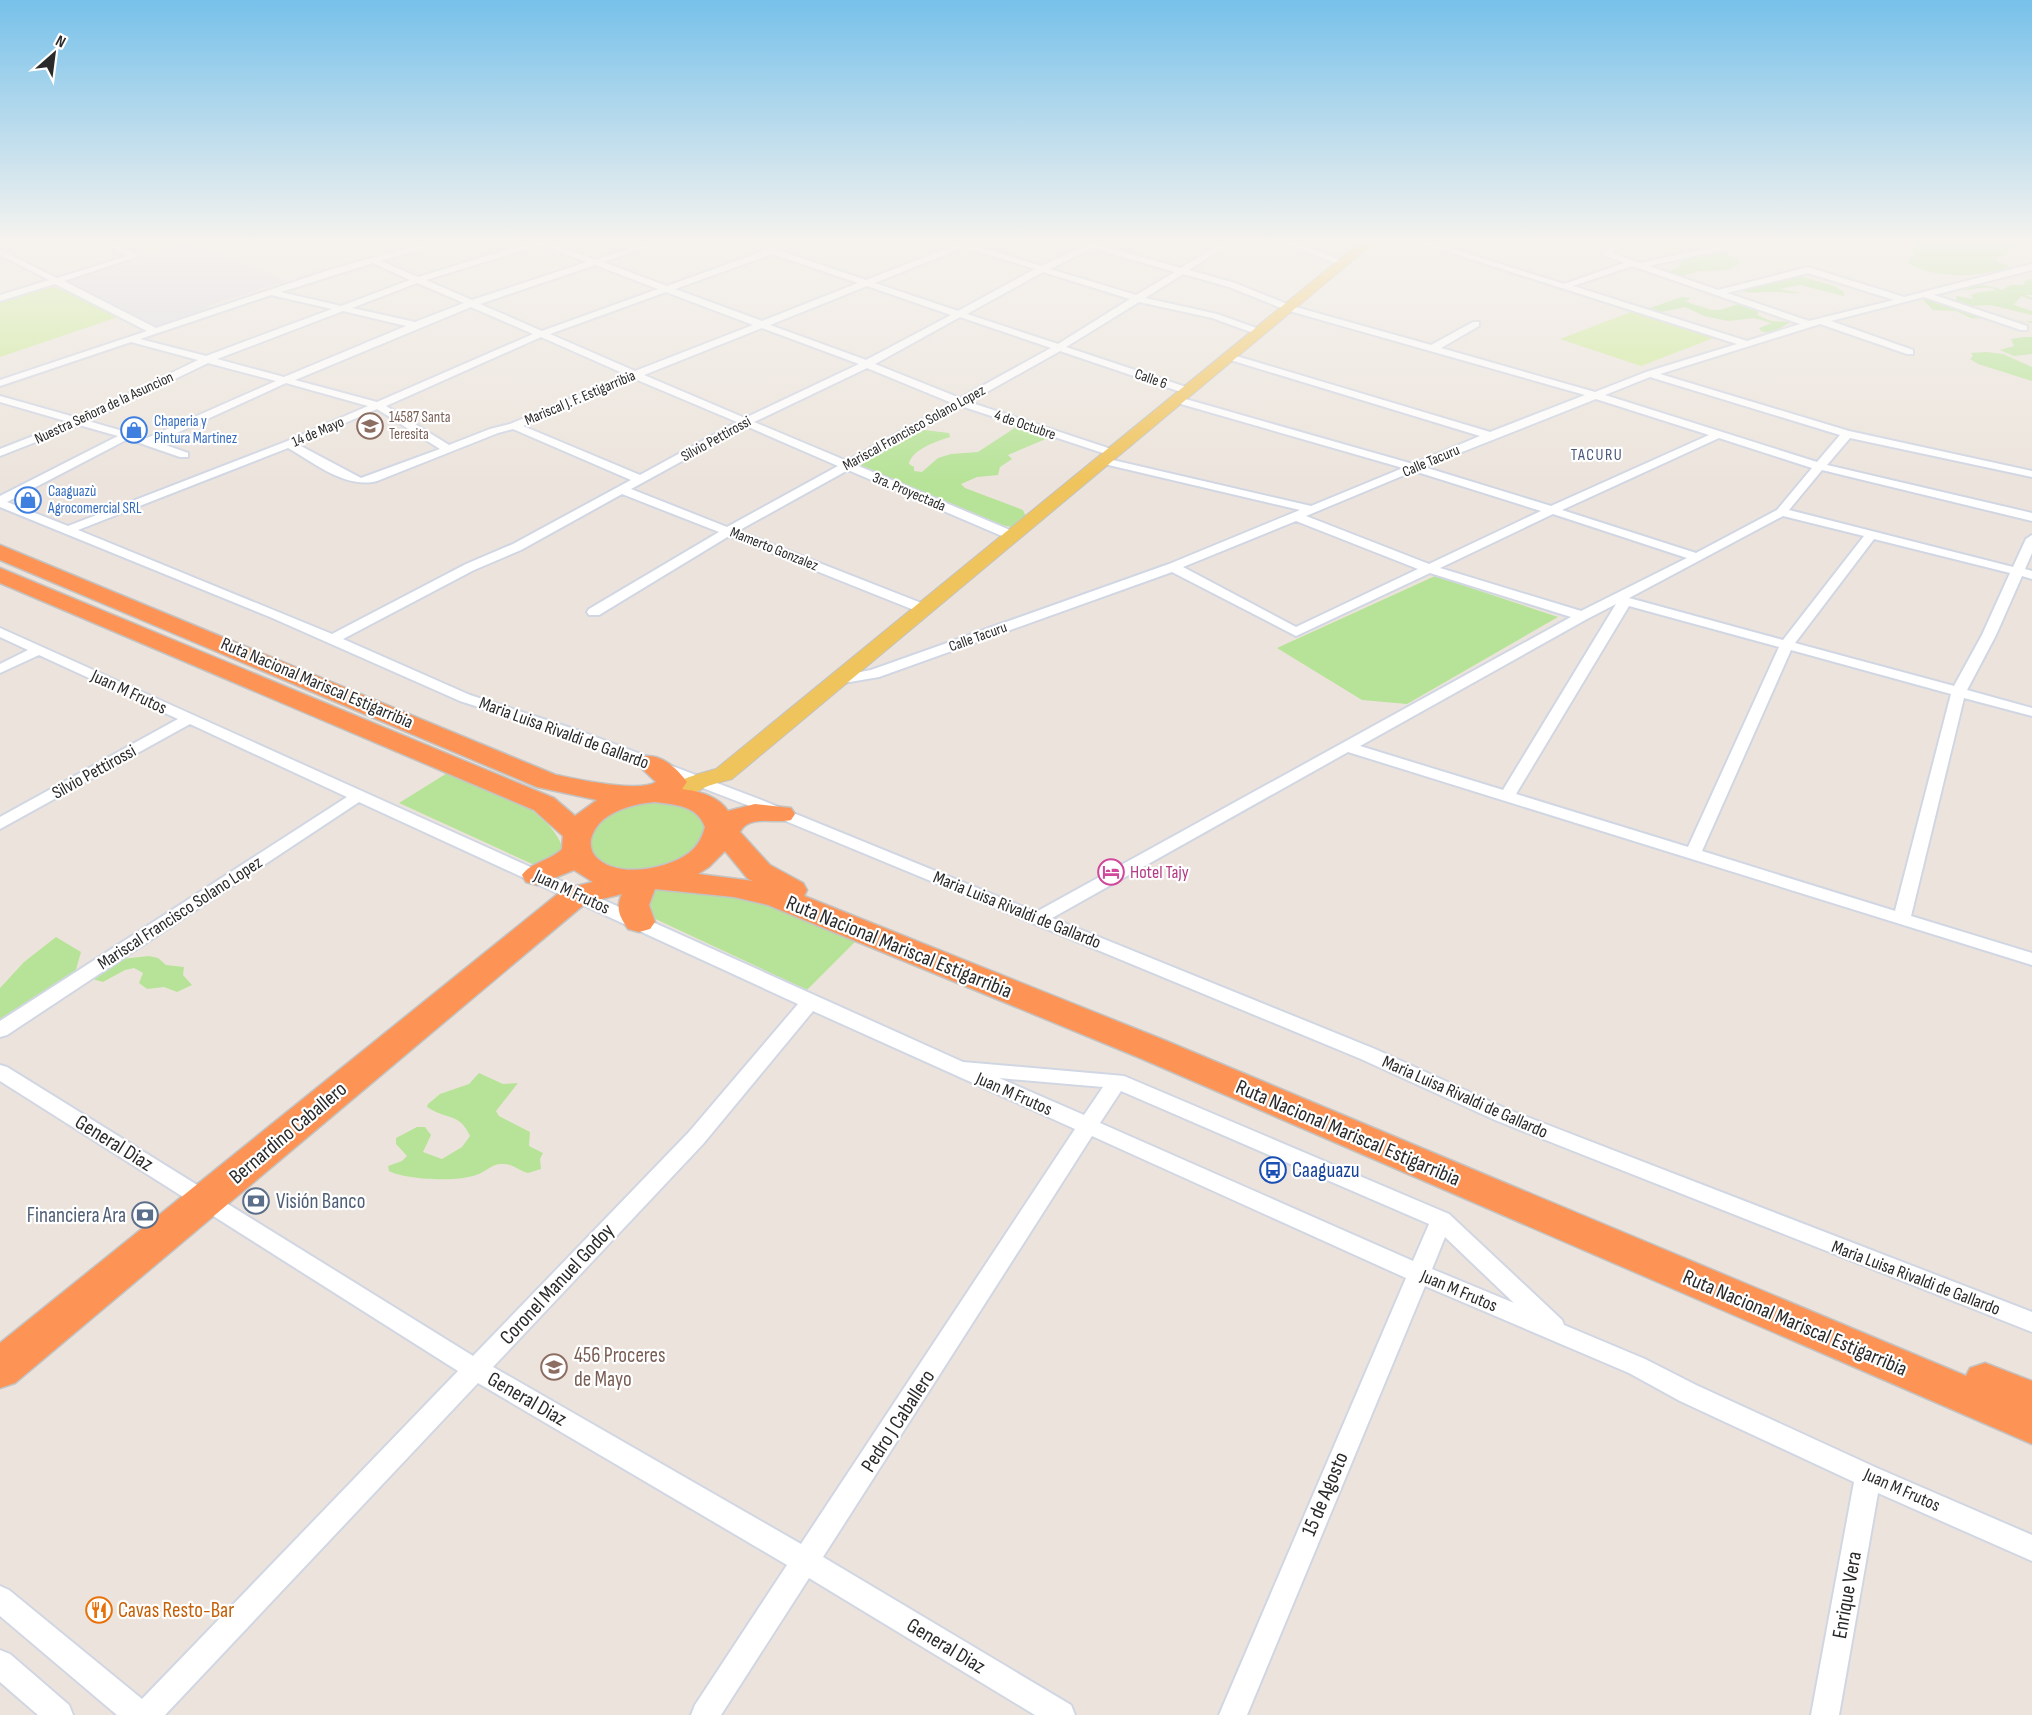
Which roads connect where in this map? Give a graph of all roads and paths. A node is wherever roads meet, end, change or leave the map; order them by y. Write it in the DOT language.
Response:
graph roads {
  1 [pos="133,320"];
  2 [pos="185,320"];
  3 [pos="311,320"];
  4 [pos="394,320"];
  5 [pos="429,320"];
  6 [pos="510,320"];
  7 [pos="581,320"];
  8 [pos="748,320"];
  9 [pos="775,320"];
  10 [pos="948,320"];
  11 [pos="977,320"];
  12 [pos="1103,320"];
  13 [pos="1225,320"];
  14 [pos="1273,320"];
  15 [pos="1330,320"];
  16 [pos="1670,320"];
  17 [pos="1798,320"];
  18 [pos="1825,320"];
  19 [pos="2000,320"];
  20 [pos="1821,321"];
  21 [pos="1476,324"];
  22 [pos="1809,324"];
  23 [pos="416,325"];
  24 [pos="762,325"];
  25 [pos="2024,328"];
  26 [pos="153,330"];
  27 [pos="1259,332"];
  28 [pos="541,334"];
  29 [pos="128,339"];
  30 [pos="1744,343"];
  31 [pos="1059,348"];
  32 [pos="1432,349"];
  33 [pos="1910,352"];
  34 [pos="1230,357"];
  35 [pos="206,360"];
  36 [pos="867,364"];
  37 [pos="1650,374"];
  38 [pos="635,375"];
  39 [pos="284,381"];
  40 [pos="0,383"];
  41 [pos="1183,395"];
  42 [pos="1595,395"];
  43 [pos="0,399"];
  44 [pos="960,402"];
  45 [pos="379,406"];
  46 [pos="79,422"];
  47 [pos="746,422"];
  48 [pos="514,426"];
  49 [pos="1719,434"];
  50 [pos="1847,434"];
  51 [pos="127,435"];
  52 [pos="1490,436"];
  53 [pos="148,442"];
  54 [pos="289,444"];
  55 [pos="448,448"];
  56 [pos="0,453"];
  57 [pos="184,455"];
  58 [pos="1109,457"];
  59 [pos="846,465"];
  60 [pos="1818,466"];
  61 [pos="1417,467"];
  62 [pos="2032,474"];
  63 [pos="642,480"];
  64 [pos="623,490"];
  65 [pos="0,502"];
  66 [pos="1554,509"];
  67 [pos="1313,510"];
  68 [pos="1781,512"];
  69 [pos="1297,517"];
  70 [pos="2032,517"];
  71 [pos="66,531"];
  72 [pos="729,531"];
  73 [pos="1013,536"];
  74 [pos="1871,536"];
  75 [pos="2032,539"];
  76 [pos="0,552"];
  77 [pos="1696,557"];
  78 [pos="1173,567"];
  79 [pos="1430,569"];
  80 [pos="2025,574"];
  81 [pos="0,575"];
  82 [pos="1644,586"];
  83 [pos="1621,600"];
  84 [pos="924,609"];
  85 [pos="1660,610"];
  86 [pos="594,612"];
  87 [pos="1582,616"];
  88 [pos="0,632"];
  89 [pos="331,640"];
  90 [pos="1787,644"];
  91 [pos="39,650"];
  92 [pos="0,669"];
  93 [pos="838,680"];
  94 [pos="1959,691"];
  95 [pos="2032,712"];
  96 [pos="189,719"];
  97 [pos="1345,747"];
  98 [pos="650,763"];
  99 [pos="360,795"];
  100 [pos="1507,796"];
  101 [pos="696,799"];
  102 [pos="781,814"];
  103 [pos="0,824"];
  104 [pos="578,847"];
  105 [pos="1693,854"];
  106 [pos="537,876"];
  107 [pos="646,879"];
  108 [pos="575,896"];
  109 [pos="1038,918"];
  110 [pos="1902,918"];
  111 [pos="639,922"];
  112 [pos="2032,959"];
  113 [pos="810,1002"];
  114 [pos="0,1030"];
  115 [pos="955,1067"];
  116 [pos="0,1072"];
  117 [pos="1117,1081"];
  118 [pos="1088,1127"];
  119 [pos="206,1200"];
  120 [pos="1441,1220"];
  121 [pos="1418,1274"];
  122 [pos="2032,1322"];
  123 [pos="1562,1334"];
  124 [pos="0,1369"];
  125 [pos="476,1370"];
  126 [pos="2032,1401"];
  127 [pos="2032,1424"];
  128 [pos="1868,1476"];
  129 [pos="2032,1548"];
  130 [pos="807,1562"];
  131 [pos="0,1599"];
  132 [pos="0,1664"];
  133 [pos="59,1715"];
  134 [pos="139,1715"];
  135 [pos="146,1715"];
  136 [pos="705,1715"];
  137 [pos="1060,1715"];
  138 [pos="1233,1715"];
  139 [pos="1825,1715"];
  1 -- 26 [label="street"];
  2 -- 26 [label="street"];
  3 -- 35 [label="street, Nuestra Señora de la Asuncion"];
  4 -- 23 [label="street"];
  5 -- 23 [label="street"];
  6 -- 28 [label="street, 3ra. Proyectada"];
  7 -- 28 [label="street, 14 de Mayo"];
  8 -- 24 [label="street, 4 de Octubre"];
  9 -- 24 [label="street, Mariscal J. F. Estigarribia"];
  10 -- 36 [label="street, Silvio Pettirossi"];
  11 -- 31 [label="street, Calle 6"];
  12 -- 31 [label="street, Mariscal Francisco Solano Lopez"];
  13 -- 27 [label="street"];
  14 -- 27 [label="main road"];
  15 -- 32 [label="street"];
  16 -- 30 [label="street"];
  17 -- 22 [label="street"];
  18 -- 20 [label="street, Calle Tacuru"];
  19 -- 25 [label="street"];
  20 -- 22 [label="street, Calle Tacuru"];
  20 -- 33 [label="street"];
  21 -- 32 [label="street"];
  22 -- 30 [label="street, Calle Tacuru"];
  23 -- 39 [label="street"];
  24 -- 36 [label="street, 4 de Octubre"];
  24 -- 38 [label="street, Mariscal J. F. Estigarribia"];
  26 -- 29 [label="street"];
  27 -- 34 [label="main road"];
  28 -- 38 [label="street, 3ra. Proyectada"];
  28 -- 45 [label="street, 14 de Mayo"];
  29 -- 35 [label="street"];
  29 -- 40 [label="street"];
  30 -- 37 [label="street, Calle Tacuru"];
  31 -- 41 [label="street, Calle 6"];
  31 -- 44 [label="street, Mariscal Francisco Solano Lopez"];
  32 -- 42 [label="street"];
  34 -- 41 [label="main road"];
  34 -- 52 [label="street"];
  35 -- 39 [label="street"];
  35 -- 46 [label="street, Nuestra Señora de la Asuncion"];
  36 -- 44 [label="street, 4 de Octubre"];
  36 -- 47 [label="street, Silvio Pettirossi"];
  37 -- 42 [label="street, Calle Tacuru"];
  37 -- 50 [label="street"];
  38 -- 47 [label="street, 3ra. Proyectada"];
  38 -- 48 [label="street, Mariscal J. F. Estigarribia"];
  39 -- 45 [label="street"];
  39 -- 53 [label="street"];
  41 -- 58 [label="main road"];
  41 -- 61 [label="street, Calle 6"];
  42 -- 49 [label="street"];
  42 -- 52 [label="street, Calle Tacuru"];
  43 -- 46 [label="street"];
  44 -- 58 [label="street, 4 de Octubre"];
  44 -- 59 [label="street, Mariscal Francisco Solano Lopez"];
  45 -- 54 [label="street, 14 de Mayo"];
  45 -- 55 [label="street"];
  46 -- 51 [label="street"];
  46 -- 56 [label="street, Nuestra Señora de la Asuncion"];
  47 -- 59 [label="street, 3ra. Proyectada"];
  47 -- 63 [label="street, Silvio Pettirossi"];
  48 -- 55 [label="street, Mariscal J. F. Estigarribia"];
  48 -- 63 [label="street"];
  49 -- 60 [label="street"];
  49 -- 66 [label="street"];
  50 -- 60 [label="street"];
  50 -- 62 [label="street"];
  51 -- 53 [label="street"];
  51 -- 65 [label="street"];
  52 -- 61 [label="street, Calle Tacuru"];
  53 -- 57 [label="street"];
  54 -- 55 [label="street, Mariscal J. F. Estigarribia"];
  54 -- 71 [label="street, 14 de Mayo"];
  58 -- 67 [label="street, 4 de Octubre"];
  58 -- 73 [label="main road"];
  59 -- 72 [label="street, Mariscal Francisco Solano Lopez"];
  59 -- 73 [label="street, 3ra. Proyectada"];
  60 -- 68 [label="street"];
  60 -- 70 [label="street"];
  61 -- 66 [label="street, Calle 6"];
  61 -- 67 [label="street, Calle Tacuru"];
  63 -- 64 [label="street, Silvio Pettirossi"];
  64 -- 72 [label="street, Mamerto Gonzalez"];
  64 -- 89 [label="street, Silvio Pettirossi"];
  65 -- 71 [label="street, Maria Luisa Rivaldi de Gallardo"];
  66 -- 77 [label="street, Calle 6"];
  66 -- 79 [label="street"];
  67 -- 69 [label="street, Calle Tacuru"];
  68 -- 74 [label="street"];
  68 -- 77 [label="street"];
  69 -- 78 [label="street, Calle Tacuru"];
  69 -- 79 [label="street"];
  71 -- 89 [label="street, Maria Luisa Rivaldi de Gallardo"];
  72 -- 84 [label="street, Mamerto Gonzalez"];
  72 -- 86 [label="street, Mariscal Francisco Solano Lopez"];
  73 -- 84 [label="main road"];
  74 -- 80 [label="street"];
  74 -- 90 [label="street"];
  75 -- 80 [label="street"];
  76 -- 101 [label="highway, Ruta Nacional Mariscal Estigarribia"];
  77 -- 82 [label="street"];
  78 -- 79 [label="street"];
  78 -- 93 [label="street, Calle Tacuru"];
  79 -- 87 [label="street"];
  80 -- 94 [label="street"];
  81 -- 104 [label="highway, Ruta Nacional Mariscal Estigarribia"];
  82 -- 83 [label="street"];
  82 -- 85 [label="street"];
  83 -- 85 [label="street"];
  83 -- 87 [label="street"];
  83 -- 100 [label="street"];
  84 -- 93 [label="main road"];
  85 -- 90 [label="street"];
  87 -- 97 [label="street"];
  88 -- 91 [label="street, Juan M Frutos"];
  89 -- 98 [label="street, Maria Luisa Rivaldi de Gallardo"];
  90 -- 94 [label="street"];
  90 -- 105 [label="street"];
  91 -- 92 [label="street"];
  91 -- 96 [label="street, Juan M Frutos"];
  93 -- 101 [label="main road"];
  94 -- 95 [label="street"];
  94 -- 110 [label="street"];
  96 -- 99 [label="street, Juan M Frutos"];
  96 -- 103 [label="street, Silvio Pettirossi"];
  97 -- 100 [label="street"];
  97 -- 109 [label="street"];
  98 -- 101 [label="highway"];
  99 -- 106 [label="street, Juan M Frutos"];
  99 -- 114 [label="street, Mariscal Francisco Solano Lopez"];
  100 -- 105 [label="street"];
  101 -- 102 [label="street, Maria Luisa Rivaldi de Gallardo"];
  101 -- 102 [label="highway"];
  101 -- 104 [label="highway"];
  101 -- 107 [label="highway"];
  101 -- 126 [label="highway, Ruta Nacional Mariscal Estigarribia"];
  102 -- 109 [label="street, Maria Luisa Rivaldi de Gallardo"];
  104 -- 106 [label="highway"];
  104 -- 107 [label="highway, Ruta Nacional Mariscal Estigarribia"];
  104 -- 108 [label="highway"];
  105 -- 110 [label="street"];
  106 -- 108 [label="street, Juan M Frutos"];
  107 -- 108 [label="highway"];
  107 -- 111 [label="highway"];
  107 -- 127 [label="highway, Ruta Nacional Mariscal Estigarribia"];
  108 -- 111 [label="street, Juan M Frutos"];
  108 -- 119 [label="highway, Bernardino Caballero"];
  109 -- 122 [label="street, Maria Luisa Rivaldi de Gallardo"];
  110 -- 112 [label="street"];
  111 -- 113 [label="street, Juan M Frutos"];
  113 -- 115 [label="street, Juan M Frutos"];
  113 -- 125 [label="street, Coronel Manuel Godoy"];
  115 -- 117 [label="street"];
  115 -- 118 [label="street, Juan M Frutos"];
  116 -- 119 [label="street, General Diaz"];
  117 -- 118 [label="street, Pedro J Caballero"];
  117 -- 120 [label="street"];
  118 -- 121 [label="street, Juan M Frutos"];
  118 -- 130 [label="street, Pedro J Caballero"];
  119 -- 124 [label="highway, Bernardino Caballero"];
  119 -- 125 [label="street, General Diaz"];
  120 -- 121 [label="street, 15 de Agosto"];
  120 -- 123 [label="street"];
  121 -- 123 [label="street, Juan M Frutos"];
  121 -- 138 [label="street, 15 de Agosto"];
  123 -- 128 [label="street, Juan M Frutos"];
  125 -- 130 [label="street, General Diaz"];
  125 -- 135 [label="street, Coronel Manuel Godoy"];
  128 -- 129 [label="street, Juan M Frutos"];
  128 -- 139 [label="street, Enrique Vera"];
  130 -- 136 [label="street, Pedro J Caballero"];
  130 -- 137 [label="street, General Diaz"];
  131 -- 134 [label="street"];
  132 -- 133 [label="street"];
}
